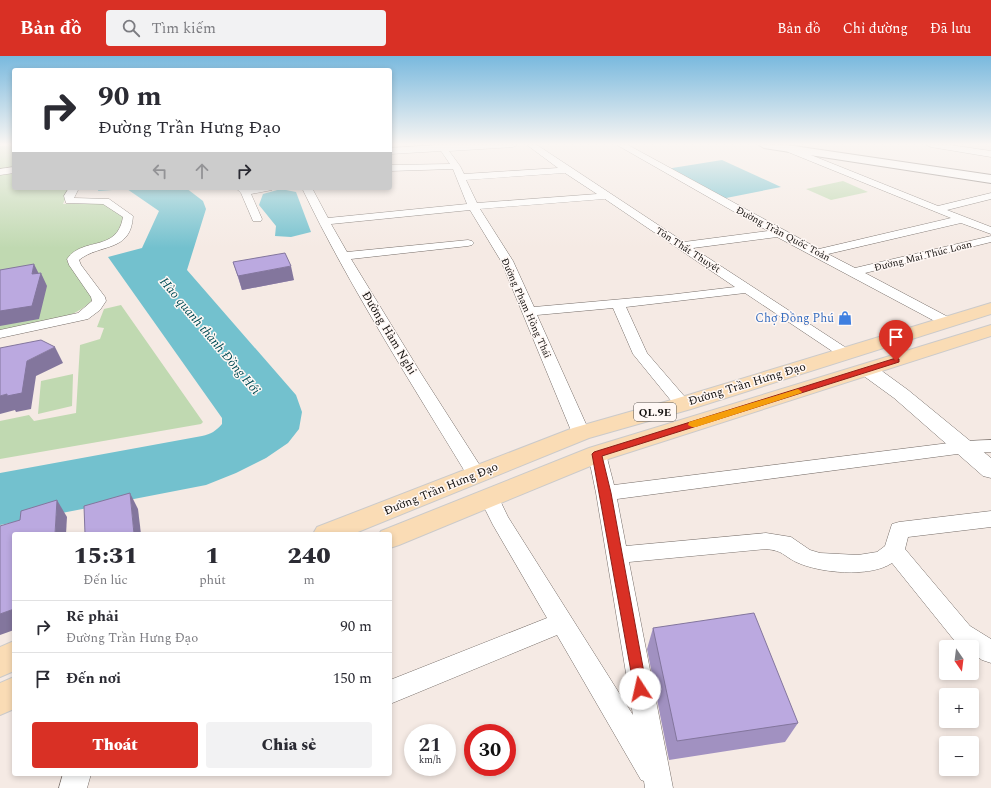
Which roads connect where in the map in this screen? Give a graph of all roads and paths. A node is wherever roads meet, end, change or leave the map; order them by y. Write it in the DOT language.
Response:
graph roads {
  1 [pos="462,179"];
  2 [pos="581,179"];
  3 [pos="682,179"];
  4 [pos="863,179"];
  5 [pos="73,190"];
  6 [pos="243,190"];
  7 [pos="308,190"];
  8 [pos="607,196"];
  9 [pos="991,196"];
  10 [pos="473,207"];
  11 [pos="937,209"];
  12 [pos="256,219"];
  13 [pos="962,219"];
  14 [pos="323,222"];
  15 [pos="991,231"];
  16 [pos="779,233"];
  17 [pos="991,239"];
  18 [pos="468,243"];
  19 [pos="683,246"];
  20 [pos="818,253"];
  21 [pos="343,256"];
  22 [pos="855,272"];
  23 [pos="747,289"];
  24 [pos="618,304"];
  25 [pos="991,308"];
  26 [pos="528,312"];
  27 [pos="947,322"];
  28 [pos="991,330"];
  29 [pos="0,334"];
  30 [pos="846,354"];
  31 [pos="868,370"];
  32 [pos="684,404"];
  33 [pos="581,434"];
  34 [pos="991,446"];
  35 [pos="965,447"];
  36 [pos="597,454"];
  37 [pos="991,470"];
  38 [pos="477,475"];
  39 [pos="606,493"];
  40 [pos="489,497"];
  41 [pos="991,519"];
  42 [pos="331,532"];
  43 [pos="392,537"];
  44 [pos="894,550"];
  45 [pos="616,555"];
  46 [pos="562,622"];
  47 [pos="991,652"];
  48 [pos="12,657"];
  49 [pos="0,662"];
  50 [pos="392,691"];
  51 [pos="12,694"];
  52 [pos="0,699"];
  53 [pos="76,776"];
  54 [pos="657,783"];
  55 [pos="73,788"];
  1 -- 10 [label="street, Đường Phạm Hồng Thái"];
  2 -- 8 [label="street, Tôn Thất Thuyết"];
  3 -- 16 [label="street, Đường Trần Quốc Toản"];
  4 -- 11 [label="street"];
  5 -- 29 [label="street"];
  6 -- 12 [label="street"];
  7 -- 14 [label="street, Đường Hàm Nghi"];
  8 -- 10 [label="street"];
  8 -- 19 [label="street, Tôn Thất Thuyết"];
  9 -- 11 [label="street"];
  10 -- 14 [label="street"];
  10 -- 26 [label="street, Đường Phạm Hồng Thái"];
  11 -- 13 [label="street"];
  13 -- 15 [label="street"];
  13 -- 20 [label="street"];
  14 -- 21 [label="street, Đường Hàm Nghi"];
  16 -- 19 [label="street"];
  16 -- 20 [label="street, Đường Trần Quốc Toản"];
  17 -- 22 [label="street, Đường Mai Thúc Loan"];
  18 -- 21 [label="street"];
  19 -- 23 [label="street, Tôn Thất Thuyết"];
  20 -- 22 [label="street, Đường Trần Quốc Toản"];
  21 -- 38 [label="street, Đường Hàm Nghi"];
  22 -- 27 [label="street, Đường Trần Quốc Toản"];
  23 -- 24 [label="street"];
  23 -- 30 [label="street, Tôn Thất Thuyết"];
  24 -- 26 [label="street"];
  24 -- 32 [label="street"];
  25 -- 27 [label="main road, Đường Trần Hưng Đạo / QL.9E"];
  26 -- 33 [label="street, Đường Phạm Hồng Thái"];
  27 -- 30 [label="main road, Đường Trần Hưng Đạo / QL.9E"];
  28 -- 31 [label="main road, Đường Trần Hưng Đạo / QL.9E"];
  30 -- 31 [label="main road"];
  30 -- 32 [label="main road, Đường Trần Hưng Đạo / QL.9E"];
  31 -- 35 [label="street"];
  31 -- 36 [label="main road, Đường Trần Hưng Đạo / QL.9E"];
  32 -- 33 [label="main road, Đường Trần Hưng Đạo / QL.9E"];
  33 -- 38 [label="main road, Đường Trần Hưng Đạo / QL.9E"];
  34 -- 35 [label="street"];
  35 -- 37 [label="street"];
  35 -- 39 [label="street"];
  36 -- 39 [label="street"];
  36 -- 40 [label="main road, Đường Trần Hưng Đạo / QL.9E"];
  38 -- 40 [label="main road"];
  38 -- 42 [label="main road, Đường Trần Hưng Đạo / QL.9E"];
  39 -- 45 [label="street"];
  40 -- 43 [label="main road, Đường Trần Hưng Đạo / QL.9E"];
  40 -- 46 [label="street"];
  41 -- 44 [label="street"];
  44 -- 45 [label="street"];
  44 -- 47 [label="street"];
  45 -- 54 [label="street"];
  46 -- 50 [label="street"];
  46 -- 54 [label="street"];
  48 -- 49 [label="main road"];
  51 -- 52 [label="main road"];
  53 -- 55 [label="street"];
}
